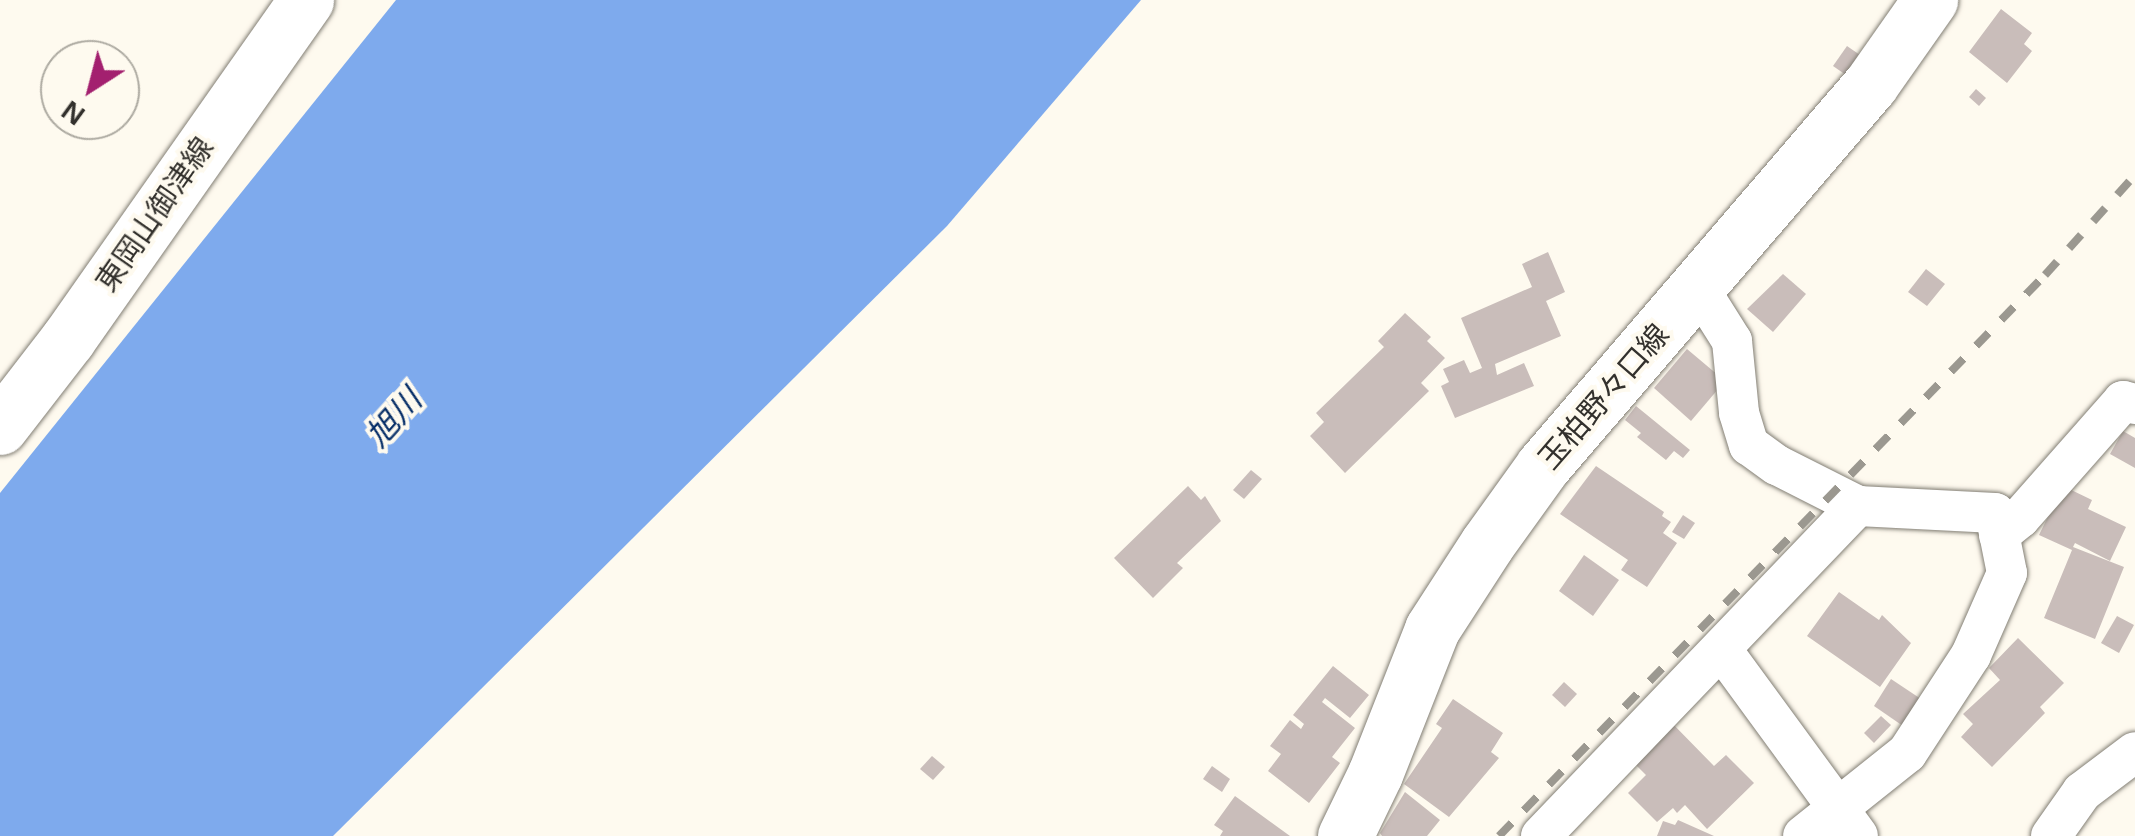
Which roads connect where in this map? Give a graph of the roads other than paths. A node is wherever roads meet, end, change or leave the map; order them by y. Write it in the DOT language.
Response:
graph roads {
  1 [pos="306,0"];
  2 [pos="1930,0"];
  3 [pos="1698,288"];
  4 [pos="2135,404"];
  5 [pos="0,427"];
  6 [pos="1858,506"];
  7 [pos="1999,534"];
  8 [pos="1722,650"];
  9 [pos="2135,752"];
  10 [pos="1848,822"];
  11 [pos="1345,836"];
  12 [pos="1541,836"];
  13 [pos="1804,836"];
  14 [pos="2051,836"];
  1 -- 5 [label="main road, 東岡山御津線"];
  2 -- 3 [label="main road, 玉柏野々口線"];
  3 -- 6 [label="street"];
  3 -- 11 [label="main road, 玉柏野々口線"];
  4 -- 7 [label="street"];
  6 -- 7 [label="street"];
  6 -- 8 [label="street"];
  7 -- 10 [label="street"];
  8 -- 10 [label="street"];
  8 -- 12 [label="street"];
  9 -- 14 [label="street"];
  10 -- 13 [label="street"];
}
